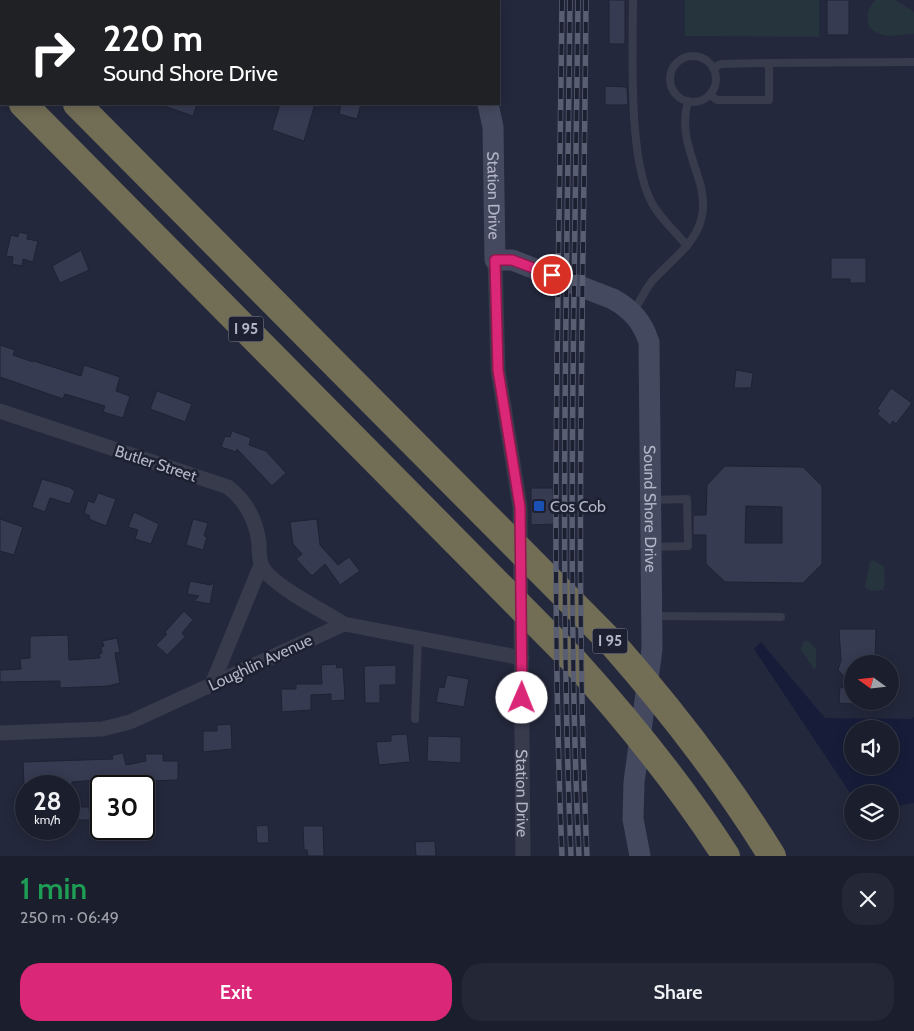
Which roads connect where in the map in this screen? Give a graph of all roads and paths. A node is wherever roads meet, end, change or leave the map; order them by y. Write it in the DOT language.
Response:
graph roads {
  1 [pos="633,0"];
  2 [pos="914,62"];
  3 [pos="769,63"];
  4 [pos="713,68"];
  5 [pos="710,95"];
  6 [pos="688,101"];
  7 [pos="25,105"];
  8 [pos="77,105"];
  9 [pos="488,105"];
  10 [pos="687,246"];
  11 [pos="495,260"];
  12 [pos="632,312"];
  13 [pos="0,411"];
  14 [pos="652,500"];
  15 [pos="652,547"];
  16 [pos="261,566"];
  17 [pos="652,616"];
  18 [pos="781,617"];
  19 [pos="344,624"];
  20 [pos="418,638"];
  21 [pos="522,658"];
  22 [pos="212,684"];
  23 [pos="415,720"];
  24 [pos="0,734"];
  25 [pos="769,850"];
  26 [pos="523,856"];
  27 [pos="640,856"];
  28 [pos="726,856"];
  1 -- 10 [label="lane"];
  2 -- 3 [label="lane"];
  3 -- 4 [label="lane"];
  3 -- 5 [label="lane"];
  4 -- 5 [label="lane"];
  4 -- 6 [label="lane"];
  5 -- 6 [label="lane"];
  6 -- 10 [label="lane"];
  7 -- 28 [label="highway, I 95"];
  8 -- 25 [label="highway, I 95"];
  9 -- 11 [label="main road, Station Drive"];
  10 -- 12 [label="lane"];
  11 -- 12 [label="main road, Sound Shore Drive"];
  11 -- 21 [label="street, Station Drive"];
  12 -- 14 [label="main road, Sound Shore Drive"];
  13 -- 16 [label="street, Butler Street"];
  14 -- 15 [label="main road, Sound Shore Drive"];
  14 -- 15 [label="lane"];
  15 -- 17 [label="main road, Sound Shore Drive"];
  16 -- 19 [label="street"];
  16 -- 22 [label="street"];
  17 -- 18 [label="lane"];
  17 -- 27 [label="main road, Sound Shore Drive"];
  19 -- 20 [label="street"];
  19 -- 22 [label="street, Loughlin Avenue"];
  20 -- 21 [label="street"];
  20 -- 23 [label="lane"];
  21 -- 26 [label="street, Station Drive"];
  22 -- 24 [label="street, Loughlin Avenue"];
}
